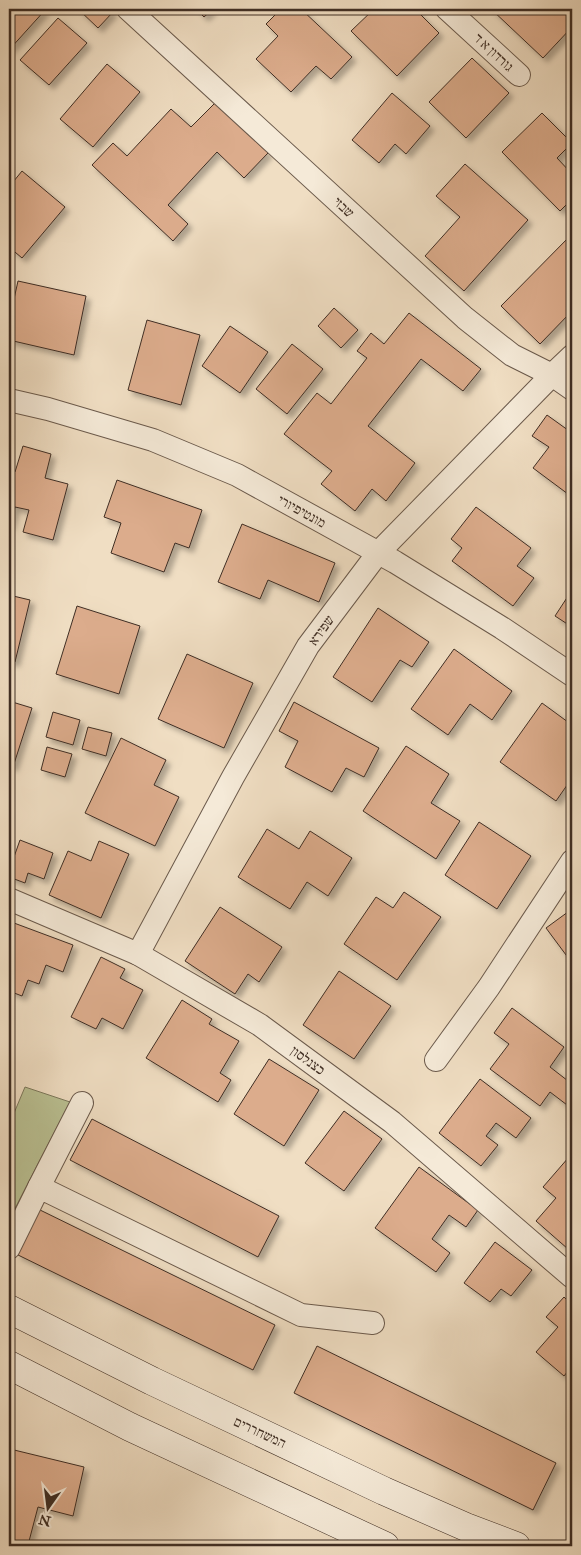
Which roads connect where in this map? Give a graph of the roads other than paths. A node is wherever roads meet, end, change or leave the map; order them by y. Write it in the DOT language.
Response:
graph roads {
  1 [pos="128,9"];
  2 [pos="447,9"];
  3 [pos="519,75"];
  4 [pos="572,356"];
  5 [pos="552,375"];
  6 [pos="572,390"];
  7 [pos="9,400"];
  8 [pos="378,553"];
  9 [pos="572,675"];
  10 [pos="572,861"];
  11 [pos="9,899"];
  12 [pos="138,954"];
  13 [pos="436,1060"];
  14 [pos="82,1103"];
  15 [pos="39,1187"];
  16 [pos="9,1248"];
  17 [pos="572,1277"];
  18 [pos="9,1309"];
  19 [pos="373,1323"];
  20 [pos="9,1365"];
  21 [pos="385,1546"];
  22 [pos="516,1546"];
  1 -- 5 [label="street, שבזי"];
  2 -- 3 [label="street, גורדון א ד"];
  4 -- 5 [label="street, שפירא"];
  5 -- 6 [label="street, שבזי"];
  5 -- 8 [label="street, שפירא"];
  7 -- 8 [label="street, מונטיפיורי"];
  8 -- 9 [label="street, מונטיפיורי"];
  8 -- 12 [label="street, שפירא"];
  10 -- 13 [label="street"];
  11 -- 12 [label="street, כצנלסון"];
  12 -- 17 [label="street, כצנלסון"];
  14 -- 15 [label="street"];
  15 -- 16 [label="street"];
  15 -- 19 [label="street"];
  18 -- 22 [label="main road, המשחררים"];
  20 -- 21 [label="main road"];
}
